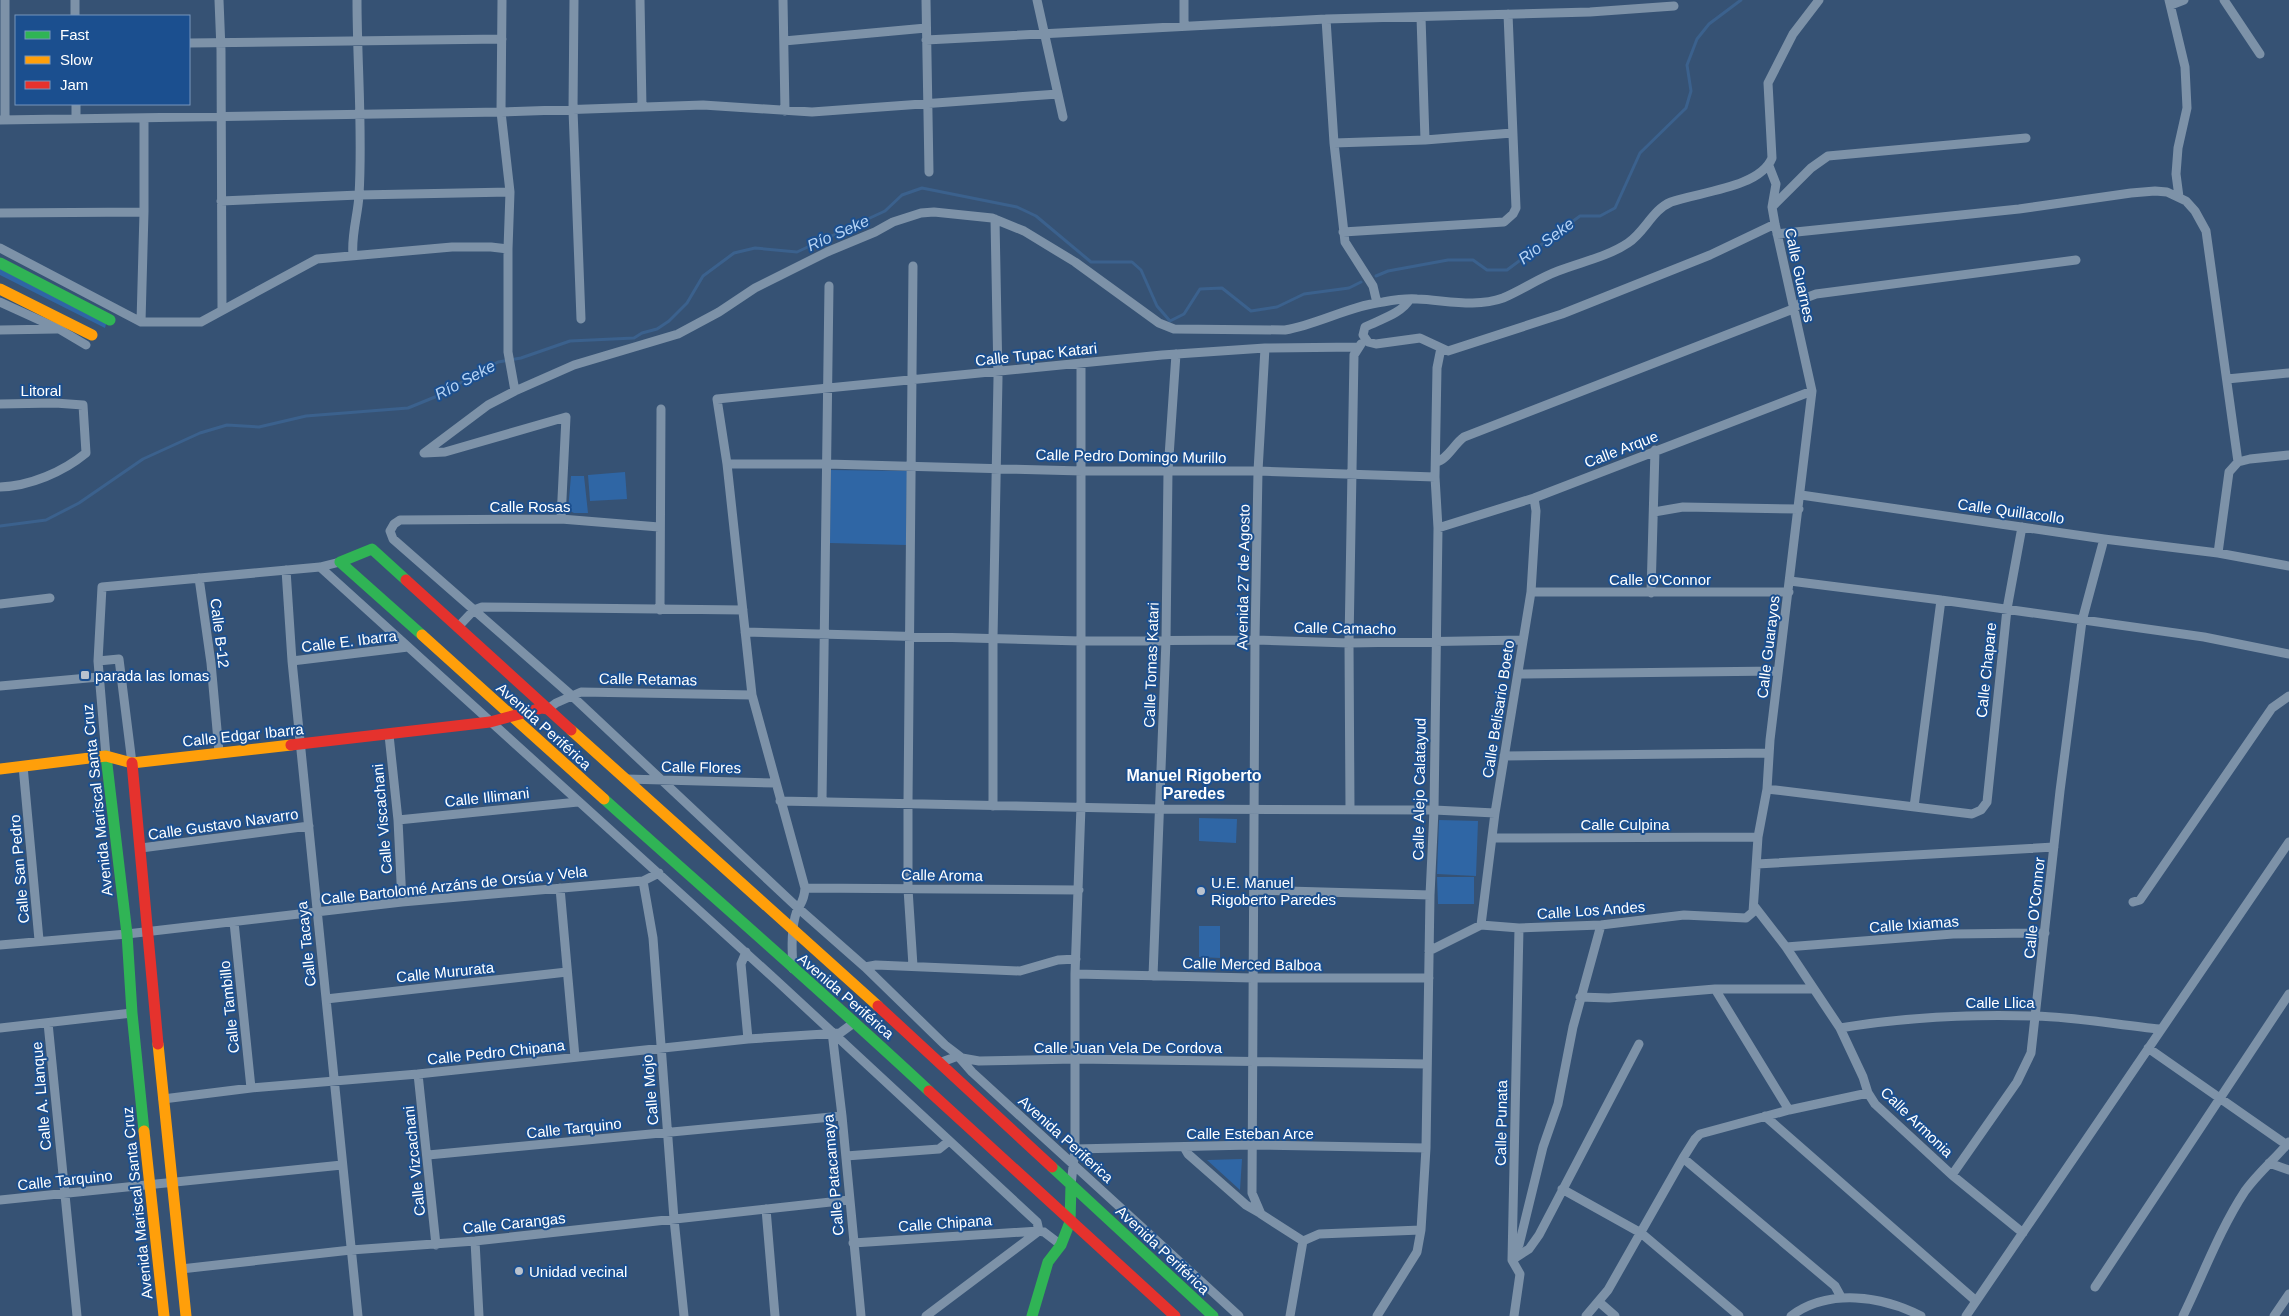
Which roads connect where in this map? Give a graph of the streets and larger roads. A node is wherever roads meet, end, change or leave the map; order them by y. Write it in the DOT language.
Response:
graph roads {
  1 [pos="5,0"];
  2 [pos="75,0"];
  3 [pos="219,0"];
  4 [pos="357,0"];
  5 [pos="502,0"];
  6 [pos="574,0"];
  7 [pos="640,0"];
  8 [pos="783,0"];
  9 [pos="926,0"];
  10 [pos="1037,0"];
  11 [pos="1184,0"];
  12 [pos="1819,0"];
  13 [pos="2184,0"];
  14 [pos="2224,0"];
  15 [pos="2170,2"];
  16 [pos="1674,6"];
  17 [pos="1508,14"];
  18 [pos="75,15"];
  19 [pos="1421,17"];
  20 [pos="1326,19"];
  21 [pos="1184,26"];
  22 [pos="926,28"];
  23 [pos="1045,33"];
  24 [pos="502,39"];
  25 [pos="926,40"];
  26 [pos="357,41"];
  27 [pos="784,41"];
  28 [pos="221,42"];
  29 [pos="190,43"];
  30 [pos="2260,54"];
  31 [pos="1058,94"];
  32 [pos="927,102"];
  33 [pos="76,105"];
  34 [pos="642,107"];
  35 [pos="573,110"];
  36 [pos="785,110"];
  37 [pos="501,112"];
  38 [pos="222,115"];
  39 [pos="360,115"];
  40 [pos="1062,117"];
  41 [pos="144,118"];
  42 [pos="76,119"];
  43 [pos="3,120"];
  44 [pos="1512,133"];
  45 [pos="2026,138"];
  46 [pos="1425,140"];
  47 [pos="1334,144"];
  48 [pos="1769,166"];
  49 [pos="929,172"];
  50 [pos="510,192"];
  51 [pos="359,195"];
  52 [pos="2179,197"];
  53 [pos="221,201"];
  54 [pos="1772,207"];
  55 [pos="144,212"];
  56 [pos="0,213"];
  57 [pos="995,219"];
  58 [pos="1775,224"];
  59 [pos="1343,232"];
  60 [pos="1777,234"];
  61 [pos="0,248"];
  62 [pos="508,249"];
  63 [pos="352,255"];
  64 [pos="2076,260"];
  65 [pos="0,263"];
  66 [pos="913,266"];
  67 [pos="829,286"];
  68 [pos="0,289"];
  69 [pos="1410,299"];
  70 [pos="0,302"];
  71 [pos="1376,303"];
  72 [pos="1793,309"];
  73 [pos="222,310"];
  74 [pos="581,319"];
  75 [pos="110,320"];
  76 [pos="141,322"];
  77 [pos="59,329"];
  78 [pos="0,330"];
  79 [pos="1365,338"];
  80 [pos="89,340"];
  81 [pos="1359,347"];
  82 [pos="1265,348"];
  83 [pos="1441,348"];
  84 [pos="1176,354"];
  85 [pos="1081,363"];
  86 [pos="998,371"];
  87 [pos="2289,372"];
  88 [pos="2227,379"];
  89 [pos="912,380"];
  90 [pos="828,388"];
  91 [pos="515,391"];
  92 [pos="1812,391"];
  93 [pos="0,404"];
  94 [pos="662,409"];
  95 [pos="1655,450"];
  96 [pos="2289,455"];
  97 [pos="1436,462"];
  98 [pos="2238,462"];
  99 [pos="727,464"];
  100 [pos="827,464"];
  101 [pos="911,468"];
  102 [pos="997,468"];
  103 [pos="1082,471"];
  104 [pos="1168,471"];
  105 [pos="1258,471"];
  106 [pos="1352,474"];
  107 [pos="1435,477"];
  108 [pos="0,488"];
  109 [pos="1801,495"];
  110 [pos="1534,498"];
  111 [pos="1799,509"];
  112 [pos="1654,512"];
  113 [pos="561,519"];
  114 [pos="659,527"];
  115 [pos="2022,527"];
  116 [pos="1438,528"];
  117 [pos="2104,539"];
  118 [pos="2218,553"];
  119 [pos="340,562"];
  120 [pos="2289,566"];
  121 [pos="320,567"];
  122 [pos="286,570"];
  123 [pos="199,578"];
  124 [pos="1790,582"];
  125 [pos="1531,592"];
  126 [pos="1789,592"];
  127 [pos="1652,593"];
  128 [pos="50,598"];
  129 [pos="1941,600"];
  130 [pos="0,604"];
  131 [pos="2006,609"];
  132 [pos="474,610"];
  133 [pos="660,610"];
  134 [pos="743,610"];
  135 [pos="2082,621"];
  136 [pos="458,627"];
  137 [pos="746,632"];
  138 [pos="824,633"];
  139 [pos="909,635"];
  140 [pos="993,638"];
  141 [pos="1166,640"];
  142 [pos="1255,640"];
  143 [pos="1523,640"];
  144 [pos="1080,642"];
  145 [pos="1349,643"];
  146 [pos="1435,643"];
  147 [pos="408,647"];
  148 [pos="2289,654"];
  149 [pos="98,661"];
  150 [pos="292,661"];
  151 [pos="1778,671"];
  152 [pos="1518,674"];
  153 [pos="99,677"];
  154 [pos="0,686"];
  155 [pos="752,695"];
  156 [pos="571,696"];
  157 [pos="2289,696"];
  158 [pos="548,709"];
  159 [pos="513,717"];
  160 [pos="490,722"];
  161 [pos="389,734"];
  162 [pos="300,744"];
  163 [pos="219,752"];
  164 [pos="1769,753"];
  165 [pos="106,756"];
  166 [pos="1504,756"];
  167 [pos="132,763"];
  168 [pos="23,766"];
  169 [pos="0,769"];
  170 [pos="626,779"];
  171 [pos="660,780"];
  172 [pos="776,783"];
  173 [pos="1767,789"];
  174 [pos="780,801"];
  175 [pos="822,801"];
  176 [pos="578,802"];
  177 [pos="908,802"];
  178 [pos="993,806"];
  179 [pos="1081,806"];
  180 [pos="1914,807"];
  181 [pos="1255,808"];
  182 [pos="1160,809"];
  183 [pos="1350,809"];
  184 [pos="1434,810"];
  185 [pos="1495,813"];
  186 [pos="398,820"];
  187 [pos="309,826"];
  188 [pos="1758,837"];
  189 [pos="1493,838"];
  190 [pos="2289,842"];
  191 [pos="2054,847"];
  192 [pos="141,848"];
  193 [pos="1757,864"];
  194 [pos="658,873"];
  195 [pos="643,881"];
  196 [pos="560,888"];
  197 [pos="804,888"];
  198 [pos="908,889"];
  199 [pos="1079,890"];
  200 [pos="1254,890"];
  201 [pos="1430,895"];
  202 [pos="402,902"];
  203 [pos="2134,902"];
  204 [pos="1755,907"];
  205 [pos="798,908"];
  206 [pos="317,912"];
  207 [pos="234,922"];
  208 [pos="1481,925"];
  209 [pos="1601,925"];
  210 [pos="1519,928"];
  211 [pos="149,930"];
  212 [pos="792,930"];
  213 [pos="2045,933"];
  214 [pos="127,934"];
  215 [pos="39,940"];
  216 [pos="0,945"];
  217 [pos="1786,947"];
  218 [pos="1429,951"];
  219 [pos="746,952"];
  220 [pos="1076,959"];
  221 [pos="913,966"];
  222 [pos="865,967"];
  223 [pos="792,969"];
  224 [pos="567,972"];
  225 [pos="1075,974"];
  226 [pos="1153,976"];
  227 [pos="1253,978"];
  228 [pos="1429,978"];
  229 [pos="1715,989"];
  230 [pos="1812,989"];
  231 [pos="2289,994"];
  232 [pos="1580,997"];
  233 [pos="326,999"];
  234 [pos="132,1013"];
  235 [pos="2036,1016"];
  236 [pos="855,1022"];
  237 [pos="48,1023"];
  238 [pos="0,1028"];
  239 [pos="1840,1028"];
  240 [pos="2160,1029"];
  241 [pos="832,1032"];
  242 [pos="748,1039"];
  243 [pos="1640,1044"];
  244 [pos="660,1048"];
  245 [pos="2148,1048"];
  246 [pos="958,1056"];
  247 [pos="575,1057"];
  248 [pos="1075,1058"];
  249 [pos="1253,1062"];
  250 [pos="939,1063"];
  251 [pos="1427,1064"];
  252 [pos="418,1074"];
  253 [pos="334,1081"];
  254 [pos="251,1088"];
  255 [pos="1868,1093"];
  256 [pos="164,1099"];
  257 [pos="2219,1099"];
  258 [pos="1788,1110"];
  259 [pos="842,1116"];
  260 [pos="1765,1116"];
  261 [pos="667,1132"];
  262 [pos="949,1141"];
  263 [pos="2288,1143"];
  264 [pos="1251,1145"];
  265 [pos="1184,1147"];
  266 [pos="1426,1148"];
  267 [pos="1075,1149"];
  268 [pos="428,1155"];
  269 [pos="846,1156"];
  270 [pos="1683,1158"];
  271 [pos="2269,1163"];
  272 [pos="342,1164"];
  273 [pos="1073,1164"];
  274 [pos="2289,1170"];
  275 [pos="1952,1175"];
  276 [pos="171,1182"];
  277 [pos="151,1184"];
  278 [pos="1071,1186"];
  279 [pos="1562,1189"];
  280 [pos="65,1194"];
  281 [pos="0,1200"];
  282 [pos="849,1200"];
  283 [pos="766,1209"];
  284 [pos="1261,1214"];
  285 [pos="674,1219"];
  286 [pos="1070,1222"];
  287 [pos="1421,1230"];
  288 [pos="1039,1231"];
  289 [pos="1641,1232"];
  290 [pos="2023,1233"];
  291 [pos="476,1241"];
  292 [pos="1304,1241"];
  293 [pos="853,1243"];
  294 [pos="436,1245"];
  295 [pos="1061,1245"];
  296 [pos="351,1250"];
  297 [pos="1513,1256"];
  298 [pos="181,1269"];
  299 [pos="2095,1286"];
  300 [pos="2289,1294"];
  301 [pos="1841,1297"];
  302 [pos="1976,1300"];
  303 [pos="1599,1302"];
  304 [pos="77,1316"];
  305 [pos="164,1316"];
  306 [pos="186,1316"];
  307 [pos="358,1316"];
  308 [pos="479,1316"];
  309 [pos="684,1316"];
  310 [pos="775,1316"];
  311 [pos="861,1316"];
  312 [pos="926,1316"];
  313 [pos="1032,1316"];
  314 [pos="1175,1316"];
  315 [pos="1213,1316"];
  316 [pos="1240,1316"];
  317 [pos="1290,1316"];
  318 [pos="1377,1316"];
  319 [pos="1514,1316"];
  320 [pos="1586,1316"];
  321 [pos="1615,1316"];
  322 [pos="1739,1316"];
  323 [pos="1791,1316"];
  324 [pos="1921,1316"];
  325 [pos="1966,1316"];
  326 [pos="2183,1316"];
  327 [pos="2274,1316"];
  1 -- 43 [label="street"];
  2 -- 18 [label="street"];
  3 -- 28 [label="street"];
  4 -- 26 [label="street"];
  5 -- 24 [label="street"];
  6 -- 35 [label="street"];
  7 -- 34 [label="street"];
  8 -- 27 [label="street"];
  9 -- 22 [label="street"];
  10 -- 23 [label="street"];
  11 -- 21 [label="street"];
  12 -- 48 [label="street, Calle Guarnes"];
  13 -- 15 [label="street"];
  14 -- 30 [label="street"];
  15 -- 52 [label="street"];
  16 -- 17 [label="street"];
  17 -- 19 [label="street"];
  17 -- 44 [label="street"];
  19 -- 20 [label="street"];
  19 -- 46 [label="street"];
  20 -- 21 [label="street"];
  20 -- 47 [label="street"];
  21 -- 23 [label="street"];
  22 -- 25 [label="street"];
  22 -- 27 [label="street"];
  23 -- 25 [label="street"];
  23 -- 31 [label="street"];
  24 -- 26 [label="street"];
  24 -- 37 [label="street"];
  25 -- 32 [label="street"];
  26 -- 28 [label="street"];
  26 -- 39 [label="street"];
  27 -- 36 [label="street"];
  28 -- 29 [label="street"];
  28 -- 38 [label="street"];
  31 -- 32 [label="street"];
  31 -- 40 [label="street"];
  32 -- 36 [label="street"];
  32 -- 49 [label="street"];
  33 -- 42 [label="street"];
  34 -- 35 [label="street"];
  34 -- 36 [label="street"];
  35 -- 37 [label="street"];
  35 -- 74 [label="street"];
  37 -- 39 [label="street"];
  37 -- 50 [label="street"];
  38 -- 39 [label="street"];
  38 -- 41 [label="street"];
  38 -- 53 [label="street"];
  39 -- 51 [label="street"];
  41 -- 42 [label="street"];
  41 -- 55 [label="street"];
  42 -- 43 [label="street"];
  44 -- 46 [label="street"];
  44 -- 59 [label="street"];
  45 -- 54 [label="street"];
  46 -- 47 [label="street"];
  47 -- 59 [label="street"];
  48 -- 54 [label="street, Calle Guarnes"];
  48 -- 69 [label="street"];
  50 -- 51 [label="street"];
  50 -- 62 [label="street"];
  51 -- 53 [label="street"];
  51 -- 63 [label="street"];
  52 -- 60 [label="street"];
  52 -- 88 [label="street"];
  53 -- 73 [label="street"];
  54 -- 58 [label="street, Calle Guarnes"];
  55 -- 56 [label="street"];
  55 -- 76 [label="street"];
  57 -- 71 [label="street"];
  57 -- 86 [label="street"];
  57 -- 91 [label="street"];
  58 -- 60 [label="street, Calle Guarnes"];
  58 -- 83 [label="street"];
  59 -- 71 [label="street"];
  60 -- 72 [label="street, Calle Guarnes"];
  61 -- 76 [label="street"];
  62 -- 63 [label="street"];
  62 -- 91 [label="street"];
  63 -- 73 [label="street"];
  64 -- 72 [label="street"];
  65 -- 75 [label="street"];
  66 -- 89 [label="street"];
  67 -- 90 [label="street"];
  68 -- 80 [label="street"];
  69 -- 71 [label="street"];
  69 -- 79 [label="street"];
  70 -- 77 [label="street"];
  72 -- 92 [label="street, Calle Guarnes"];
  72 -- 97 [label="street"];
  73 -- 76 [label="street"];
  77 -- 78 [label="street"];
  77 -- 80 [label="street"];
  79 -- 81 [label="street"];
  79 -- 83 [label="street"];
  81 -- 82 [label="street, Calle Tupac Katari"];
  81 -- 106 [label="street"];
  82 -- 84 [label="street, Calle Tupac Katari"];
  82 -- 105 [label="street, Avenida 27 de Agosto"];
  83 -- 97 [label="street, Calle Alejo Calatayud"];
  84 -- 85 [label="street, Calle Tupac Katari"];
  84 -- 104 [label="street, Calle Tomas Katari"];
  85 -- 86 [label="street, Calle Tupac Katari"];
  85 -- 103 [label="street"];
  86 -- 89 [label="street, Calle Tupac Katari"];
  86 -- 102 [label="street"];
  87 -- 88 [label="street"];
  88 -- 98 [label="street"];
  89 -- 90 [label="street, Calle Tupac Katari"];
  89 -- 101 [label="street"];
  90 -- 99 [label="street, Calle Tupac Katari"];
  90 -- 100 [label="street"];
  91 -- 113 [label="street"];
  92 -- 95 [label="street, Calle Arque"];
  92 -- 109 [label="street, Calle Guarayos"];
  93 -- 108 [label="street, Litoral"];
  94 -- 114 [label="street"];
  95 -- 110 [label="street, Calle Arque"];
  95 -- 112 [label="street"];
  96 -- 98 [label="street"];
  97 -- 107 [label="street, Calle Alejo Calatayud"];
  98 -- 118 [label="street"];
  99 -- 100 [label="street, Calle Pedro Domingo Murillo"];
  99 -- 134 [label="street"];
  100 -- 101 [label="street, Calle Pedro Domingo Murillo"];
  100 -- 138 [label="street"];
  101 -- 102 [label="street, Calle Pedro Domingo Murillo"];
  101 -- 139 [label="street"];
  102 -- 103 [label="street, Calle Pedro Domingo Murillo"];
  102 -- 140 [label="street"];
  103 -- 104 [label="street, Calle Pedro Domingo Murillo"];
  103 -- 144 [label="street"];
  104 -- 105 [label="street, Calle Pedro Domingo Murillo"];
  104 -- 141 [label="street, Calle Tomas Katari"];
  105 -- 106 [label="street, Calle Pedro Domingo Murillo"];
  105 -- 142 [label="street, Avenida 27 de Agosto"];
  106 -- 107 [label="street, Calle Pedro Domingo Murillo"];
  106 -- 145 [label="street"];
  107 -- 116 [label="street, Calle Alejo Calatayud"];
  109 -- 111 [label="street, Calle Guarayos"];
  109 -- 115 [label="street, Calle Quillacollo"];
  110 -- 116 [label="street, Calle Arque"];
  110 -- 125 [label="street, Calle Belisario Boeto"];
  111 -- 112 [label="street"];
  111 -- 124 [label="street, Calle Guarayos"];
  112 -- 127 [label="street"];
  113 -- 114 [label="street, Calle Rosas"];
  113 -- 132 [label="street, Calle Rosas"];
  114 -- 133 [label="street"];
  115 -- 117 [label="street, Calle Quillacollo"];
  115 -- 131 [label="street, Calle Chapare"];
  116 -- 146 [label="street, Calle Alejo Calatayud"];
  117 -- 118 [label="street, Calle Quillacollo"];
  117 -- 135 [label="street, Calle O'Connor"];
  118 -- 120 [label="street, Calle Quillacollo"];
  119 -- 121 [label="street"];
  119 -- 136 [label="street, Avenida Periférica"];
  119 -- 159 [label="street, Avenida Periférica"];
  121 -- 122 [label="street"];
  121 -- 147 [label="street"];
  122 -- 123 [label="street"];
  122 -- 150 [label="street, Calle Tacaya"];
  123 -- 149 [label="street, Avenida Mariscal Santa Cruz"];
  123 -- 163 [label="street, Calle B-12"];
  124 -- 126 [label="street, Calle Guarayos"];
  124 -- 129 [label="street"];
  125 -- 127 [label="street, Calle O'Connor"];
  125 -- 143 [label="street, Calle Belisario Boeto"];
  126 -- 127 [label="street, Calle O'Connor"];
  126 -- 151 [label="street, Calle Guarayos"];
  128 -- 130 [label="street"];
  129 -- 131 [label="street"];
  129 -- 180 [label="street"];
  131 -- 135 [label="street"];
  131 -- 180 [label="street, Calle Chapare"];
  132 -- 133 [label="street"];
  132 -- 136 [label="street"];
  132 -- 156 [label="street"];
  133 -- 134 [label="street"];
  134 -- 137 [label="street"];
  135 -- 148 [label="street"];
  135 -- 191 [label="street, Calle O'Connor"];
  136 -- 158 [label="street, Avenida Periférica"];
  137 -- 138 [label="street"];
  137 -- 155 [label="street"];
  138 -- 139 [label="street"];
  138 -- 175 [label="street"];
  139 -- 140 [label="street"];
  139 -- 177 [label="street"];
  140 -- 144 [label="street"];
  140 -- 178 [label="street"];
  141 -- 142 [label="street, Calle Camacho"];
  141 -- 144 [label="street"];
  141 -- 182 [label="street, Calle Tomas Katari"];
  142 -- 145 [label="street, Calle Camacho"];
  142 -- 181 [label="street, Avenida 27 de Agosto"];
  143 -- 146 [label="street, Calle Camacho"];
  143 -- 152 [label="street, Calle Belisario Boeto"];
  144 -- 179 [label="street"];
  145 -- 146 [label="street, Calle Camacho"];
  145 -- 183 [label="street"];
  146 -- 184 [label="street, Calle Alejo Calatayud"];
  147 -- 150 [label="street, Calle E. Ibarra"];
  147 -- 160 [label="street"];
  149 -- 153 [label="street, Avenida Mariscal Santa Cruz"];
  149 -- 167 [label="street"];
  150 -- 162 [label="street, Calle Tacaya"];
  151 -- 152 [label="street"];
  151 -- 164 [label="street, Calle Guarayos"];
  152 -- 166 [label="street, Calle Belisario Boeto"];
  153 -- 154 [label="street"];
  153 -- 165 [label="street, Avenida Mariscal Santa Cruz"];
  155 -- 156 [label="street, Calle Retamas"];
  155 -- 172 [label="street"];
  156 -- 158 [label="street, Calle Retamas"];
  156 -- 171 [label="street"];
  157 -- 203 [label="street"];
  158 -- 159 [label="street, Calle Edgar Ibarra"];
  158 -- 170 [label="street, Avenida Periférica"];
  159 -- 160 [label="street, Calle Edgar Ibarra"];
  159 -- 223 [label="street, Avenida Periférica"];
  160 -- 161 [label="street, Calle Edgar Ibarra"];
  160 -- 176 [label="street"];
  161 -- 162 [label="street, Calle Edgar Ibarra"];
  161 -- 186 [label="street, Calle Viscachani"];
  162 -- 163 [label="street, Calle Edgar Ibarra"];
  162 -- 187 [label="street, Calle Tacaya"];
  163 -- 167 [label="street, Calle Edgar Ibarra"];
  164 -- 166 [label="street"];
  164 -- 173 [label="street, Calle Guarayos"];
  165 -- 167 [label="street, Calle Edgar Ibarra"];
  165 -- 168 [label="street, Calle Edgar Ibarra"];
  165 -- 214 [label="street, Avenida Mariscal Santa Cruz"];
  166 -- 185 [label="street, Calle Belisario Boeto"];
  167 -- 192 [label="street"];
  168 -- 169 [label="street, Calle Edgar Ibarra"];
  168 -- 215 [label="street, Calle San Pedro"];
  170 -- 171 [label="street, Calle Flores"];
  170 -- 212 [label="street, Avenida Periférica"];
  171 -- 172 [label="street, Calle Flores"];
  171 -- 205 [label="street"];
  172 -- 174 [label="street"];
  173 -- 180 [label="street"];
  173 -- 188 [label="street, Calle Guarayos"];
  174 -- 175 [label="street"];
  174 -- 197 [label="street"];
  175 -- 177 [label="street"];
  176 -- 186 [label="street, Calle Illimani"];
  176 -- 194 [label="street"];
  177 -- 178 [label="street"];
  177 -- 198 [label="street"];
  178 -- 179 [label="street"];
  179 -- 182 [label="street"];
  179 -- 199 [label="street"];
  181 -- 182 [label="street"];
  181 -- 183 [label="street"];
  181 -- 200 [label="street, Avenida 27 de Agosto"];
  182 -- 226 [label="street, Calle Tomas Katari"];
  183 -- 184 [label="street"];
  184 -- 185 [label="street"];
  184 -- 201 [label="street, Calle Alejo Calatayud"];
  185 -- 189 [label="street, Calle Belisario Boeto"];
  186 -- 202 [label="street, Calle Viscachani"];
  187 -- 192 [label="street, Calle Gustavo Navarro"];
  187 -- 206 [label="street, Calle Tacaya"];
  188 -- 189 [label="street, Calle Culpina"];
  188 -- 193 [label="street, Calle Guarayos"];
  189 -- 208 [label="street, Calle Belisario Boeto"];
  190 -- 240 [label="street"];
  191 -- 193 [label="street"];
  191 -- 213 [label="street, Calle O'Connor"];
  192 -- 211 [label="street"];
  193 -- 204 [label="street, Calle Guarayos"];
  194 -- 195 [label="street"];
  194 -- 219 [label="street"];
  195 -- 196 [label="street, Calle Bartolomé Arzáns de Orsúa y Vela"];
  195 -- 244 [label="street, Calle Mojo"];
  196 -- 202 [label="street, Calle Bartolomé Arzáns de Orsúa y Vela"];
  196 -- 224 [label="street"];
  197 -- 198 [label="street, Calle Aroma"];
  197 -- 205 [label="street"];
  198 -- 199 [label="street, Calle Aroma"];
  198 -- 221 [label="street"];
  199 -- 220 [label="street"];
  200 -- 201 [label="street"];
  200 -- 227 [label="street, Avenida 27 de Agosto"];
  201 -- 218 [label="street, Calle Alejo Calatayud"];
  202 -- 206 [label="street, Calle Bartolomé Arzáns de Orsúa y Vela"];
  204 -- 209 [label="street, Calle Los Andes"];
  204 -- 217 [label="street, Calle Armonia"];
  205 -- 212 [label="street"];
  205 -- 222 [label="street"];
  206 -- 207 [label="street, Calle Bartolomé Arzáns de Orsúa y Vela"];
  206 -- 233 [label="street, Calle Tacaya"];
  207 -- 211 [label="street, Calle Bartolomé Arzáns de Orsúa y Vela"];
  207 -- 254 [label="street, Calle Tambillo"];
  208 -- 210 [label="street, Calle Los Andes"];
  208 -- 218 [label="street"];
  209 -- 210 [label="street, Calle Los Andes"];
  209 -- 232 [label="street"];
  210 -- 297 [label="street, Calle Punata"];
  211 -- 214 [label="street, Calle Bartolomé Arzáns de Orsúa y Vela"];
  211 -- 256 [label="street"];
  212 -- 223 [label="street"];
  212 -- 250 [label="street, Avenida Periférica"];
  213 -- 217 [label="street, Calle Ixiamas"];
  213 -- 235 [label="street, Calle O'Connor"];
  214 -- 215 [label="street, Calle Bartolomé Arzáns de Orsúa y Vela"];
  214 -- 234 [label="street, Avenida Mariscal Santa Cruz"];
  215 -- 216 [label="street, Calle Bartolomé Arzáns de Orsúa y Vela"];
  217 -- 230 [label="street, Calle Armonia"];
  218 -- 228 [label="street, Calle Alejo Calatayud"];
  219 -- 241 [label="street"];
  219 -- 242 [label="street"];
  220 -- 221 [label="street"];
  220 -- 225 [label="street"];
  221 -- 222 [label="street"];
  222 -- 246 [label="street"];
  223 -- 236 [label="street, Avenida Periférica"];
  224 -- 233 [label="street, Calle Mururata"];
  224 -- 247 [label="street"];
  225 -- 226 [label="street, Calle Merced Balboa"];
  225 -- 248 [label="street"];
  226 -- 227 [label="street, Calle Merced Balboa"];
  227 -- 228 [label="street, Calle Merced Balboa"];
  227 -- 249 [label="street, Avenida 27 de Agosto"];
  228 -- 251 [label="street, Calle Alejo Calatayud"];
  229 -- 230 [label="street"];
  229 -- 232 [label="street"];
  229 -- 258 [label="street"];
  230 -- 239 [label="street, Calle Armonia"];
  231 -- 257 [label="street"];
  232 -- 297 [label="street"];
  233 -- 253 [label="street, Calle Tacaya"];
  234 -- 237 [label="street"];
  234 -- 277 [label="street, Avenida Mariscal Santa Cruz"];
  235 -- 239 [label="street, Calle Llica"];
  235 -- 240 [label="street, Calle Llica"];
  235 -- 275 [label="street, Calle O'Connor"];
  236 -- 241 [label="street, Calle Pedro Chipana"];
  236 -- 286 [label="street, Avenida Periférica"];
  237 -- 238 [label="street"];
  237 -- 280 [label="street, Calle A. Llanque"];
  239 -- 255 [label="street, Calle Armonia"];
  240 -- 245 [label="street"];
  241 -- 242 [label="street, Calle Pedro Chipana"];
  241 -- 259 [label="street, Calle Patacamaya"];
  241 -- 262 [label="street"];
  242 -- 244 [label="street, Calle Pedro Chipana"];
  243 -- 279 [label="street"];
  244 -- 247 [label="street, Calle Pedro Chipana"];
  244 -- 261 [label="street, Calle Mojo"];
  245 -- 257 [label="street"];
  245 -- 290 [label="street"];
  246 -- 248 [label="street, Calle Juan Vela De Cordova"];
  246 -- 250 [label="street"];
  246 -- 273 [label="street, Avenida Periferica"];
  247 -- 252 [label="street, Calle Pedro Chipana"];
  248 -- 249 [label="street, Calle Juan Vela De Cordova"];
  248 -- 267 [label="street"];
  249 -- 251 [label="street, Calle Juan Vela De Cordova"];
  249 -- 264 [label="street, Avenida 27 de Agosto"];
  250 -- 278 [label="street, Avenida Periférica"];
  251 -- 266 [label="street, Calle Alejo Calatayud"];
  252 -- 253 [label="street, Calle Pedro Chipana"];
  252 -- 268 [label="street, Calle Vizcachani"];
  253 -- 254 [label="street, Calle Pedro Chipana"];
  253 -- 272 [label="street, Calle Tacaya"];
  254 -- 256 [label="street, Calle Pedro Chipana"];
  255 -- 258 [label="street"];
  255 -- 275 [label="street, Calle Armonia"];
  256 -- 276 [label="street"];
  257 -- 263 [label="street"];
  257 -- 299 [label="street"];
  258 -- 260 [label="street"];
  259 -- 261 [label="street, Calle Tarquino"];
  259 -- 269 [label="street, Calle Patacamaya"];
  260 -- 270 [label="street"];
  260 -- 302 [label="street"];
  261 -- 268 [label="street, Calle Tarquino"];
  261 -- 285 [label="street, Calle Mojo"];
  262 -- 269 [label="street"];
  262 -- 288 [label="street"];
  263 -- 271 [label="street"];
  264 -- 265 [label="street, Calle Esteban Arce"];
  264 -- 266 [label="street, Calle Esteban Arce"];
  264 -- 284 [label="street, Avenida 27 de Agosto"];
  265 -- 267 [label="street, Calle Esteban Arce"];
  265 -- 284 [label="street"];
  266 -- 287 [label="street, Calle Alejo Calatayud"];
  267 -- 273 [label="street"];
  268 -- 294 [label="street, Calle Vizcachani"];
  269 -- 282 [label="street, Calle Patacamaya"];
  270 -- 289 [label="street"];
  270 -- 301 [label="street"];
  271 -- 274 [label="street"];
  271 -- 326 [label="street"];
  272 -- 276 [label="street, Calle Tarquino"];
  272 -- 296 [label="street, Calle Tacaya"];
  273 -- 278 [label="street"];
  273 -- 316 [label="street, Avenida Periferica"];
  275 -- 290 [label="street, Calle Armonia"];
  276 -- 277 [label="street, Calle Tarquino"];
  276 -- 298 [label="street"];
  277 -- 280 [label="street, Calle Tarquino"];
  277 -- 305 [label="street, Avenida Mariscal Santa Cruz"];
  278 -- 286 [label="street"];
  278 -- 315 [label="street, Avenida Periférica"];
  279 -- 289 [label="street"];
  279 -- 297 [label="street"];
  280 -- 281 [label="street, Calle Tarquino"];
  280 -- 304 [label="street, Calle A. Llanque"];
  282 -- 283 [label="street, Calle Carangas"];
  282 -- 293 [label="street, Calle Patacamaya"];
  283 -- 285 [label="street, Calle Carangas"];
  283 -- 310 [label="street"];
  284 -- 292 [label="street"];
  285 -- 291 [label="street, Calle Carangas"];
  285 -- 309 [label="street, Calle Mojo"];
  286 -- 295 [label="street"];
  286 -- 314 [label="street, Avenida Periférica"];
  287 -- 292 [label="street"];
  287 -- 318 [label="street, Calle Alejo Calatayud"];
  288 -- 293 [label="street, Calle Chipana"];
  288 -- 295 [label="street"];
  288 -- 312 [label="street"];
  289 -- 303 [label="street"];
  289 -- 322 [label="street"];
  290 -- 302 [label="street"];
  291 -- 294 [label="street, Calle Carangas"];
  291 -- 308 [label="street"];
  292 -- 317 [label="street"];
  293 -- 311 [label="street, Calle Patacamaya"];
  294 -- 296 [label="street, Calle Carangas"];
  295 -- 313 [label="street"];
  296 -- 298 [label="street, Calle Carangas"];
  296 -- 307 [label="street, Calle Tacaya"];
  297 -- 319 [label="street, Calle Punata"];
  298 -- 306 [label="street"];
  300 -- 327 [label="street"];
  301 -- 323 [label="street"];
  301 -- 324 [label="street"];
  302 -- 325 [label="street"];
  303 -- 320 [label="street"];
  303 -- 321 [label="street"];
}
